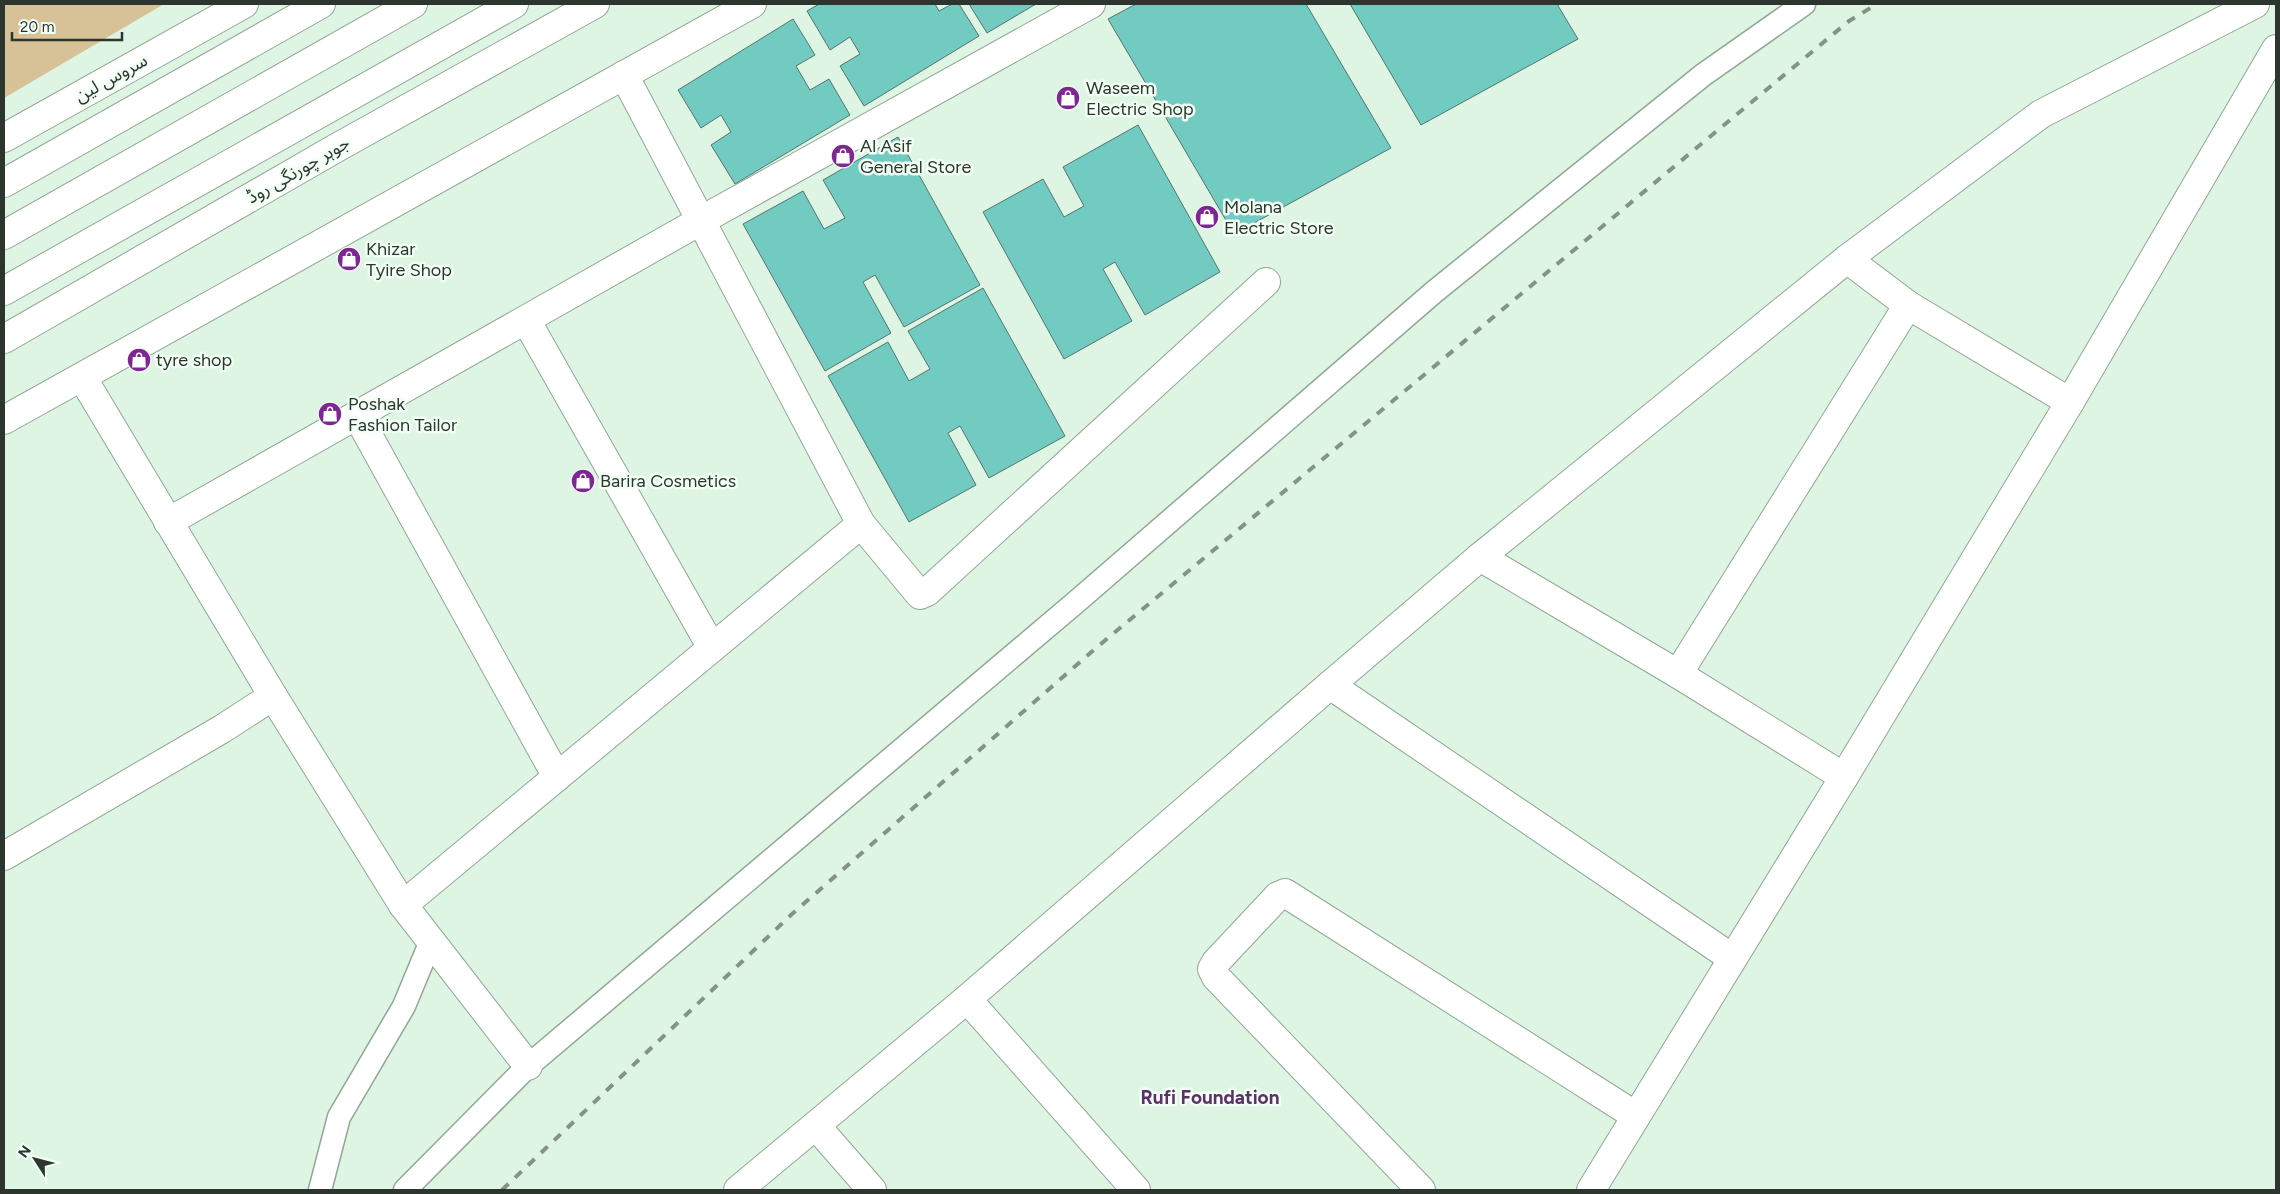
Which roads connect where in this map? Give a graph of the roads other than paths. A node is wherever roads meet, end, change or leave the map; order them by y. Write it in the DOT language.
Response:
graph roads {
  1 [pos="244,4"];
  2 [pos="320,4"];
  3 [pos="413,4"];
  4 [pos="514,4"];
  5 [pos="595,4"];
  6 [pos="752,4"];
  7 [pos="1090,4"];
  8 [pos="1804,4"];
  9 [pos="2255,4"];
  10 [pos="2276,49"];
  11 [pos="624,75"];
  12 [pos="4,138"];
  13 [pos="4,183"];
  14 [pos="700,221"];
  15 [pos="4,235"];
  16 [pos="1846,259"];
  17 [pos="1266,282"];
  18 [pos="4,291"];
  19 [pos="1908,305"];
  20 [pos="526,320"];
  21 [pos="4,339"];
  22 [pos="82,377"];
  23 [pos="2070,402"];
  24 [pos="358,416"];
  25 [pos="4,420"];
  26 [pos="168,522"];
  27 [pos="861,524"];
  28 [pos="1480,558"];
  29 [pos="712,648"];
  30 [pos="1678,674"];
  31 [pos="1330,684"];
  32 [pos="273,696"];
  33 [pos="557,777"];
  34 [pos="1844,777"];
  35 [pos="4,856"];
  36 [pos="403,905"];
  37 [pos="431,941"];
  38 [pos="1732,958"];
  39 [pos="967,999"];
  40 [pos="528,1066"];
  41 [pos="1636,1116"];
  42 [pos="816,1126"];
  43 [pos="320,1190"];
  44 [pos="405,1190"];
  45 [pos="738,1190"];
  46 [pos="872,1190"];
  47 [pos="1136,1190"];
  48 [pos="1421,1190"];
  49 [pos="1591,1190"];
  1 -- 12 [label="street, سروس لین"];
  2 -- 13 [label="street"];
  3 -- 15 [label="street"];
  4 -- 18 [label="street"];
  5 -- 21 [label="street, جوہر چورنگی روڈ"];
  6 -- 11 [label="street"];
  7 -- 14 [label="street"];
  8 -- 40 [label="lane"];
  9 -- 16 [label="street"];
  10 -- 23 [label="street"];
  11 -- 14 [label="street"];
  11 -- 22 [label="street"];
  14 -- 20 [label="street"];
  14 -- 27 [label="street"];
  16 -- 19 [label="street"];
  16 -- 28 [label="street"];
  17 -- 27 [label="street"];
  19 -- 23 [label="street"];
  19 -- 30 [label="street"];
  20 -- 24 [label="street"];
  20 -- 29 [label="street"];
  22 -- 25 [label="street"];
  22 -- 26 [label="street"];
  23 -- 34 [label="street"];
  24 -- 26 [label="street"];
  24 -- 33 [label="street"];
  26 -- 32 [label="street"];
  27 -- 29 [label="street"];
  28 -- 30 [label="street"];
  28 -- 31 [label="street"];
  29 -- 33 [label="street"];
  30 -- 34 [label="street"];
  31 -- 38 [label="street"];
  31 -- 39 [label="street"];
  32 -- 35 [label="street"];
  32 -- 36 [label="street"];
  33 -- 36 [label="street"];
  34 -- 38 [label="street"];
  36 -- 37 [label="street"];
  37 -- 40 [label="street"];
  37 -- 43 [label="lane"];
  38 -- 41 [label="street"];
  39 -- 42 [label="street"];
  39 -- 47 [label="street"];
  40 -- 44 [label="lane"];
  41 -- 48 [label="street"];
  41 -- 49 [label="street"];
  42 -- 45 [label="street"];
  42 -- 46 [label="street"];
}
